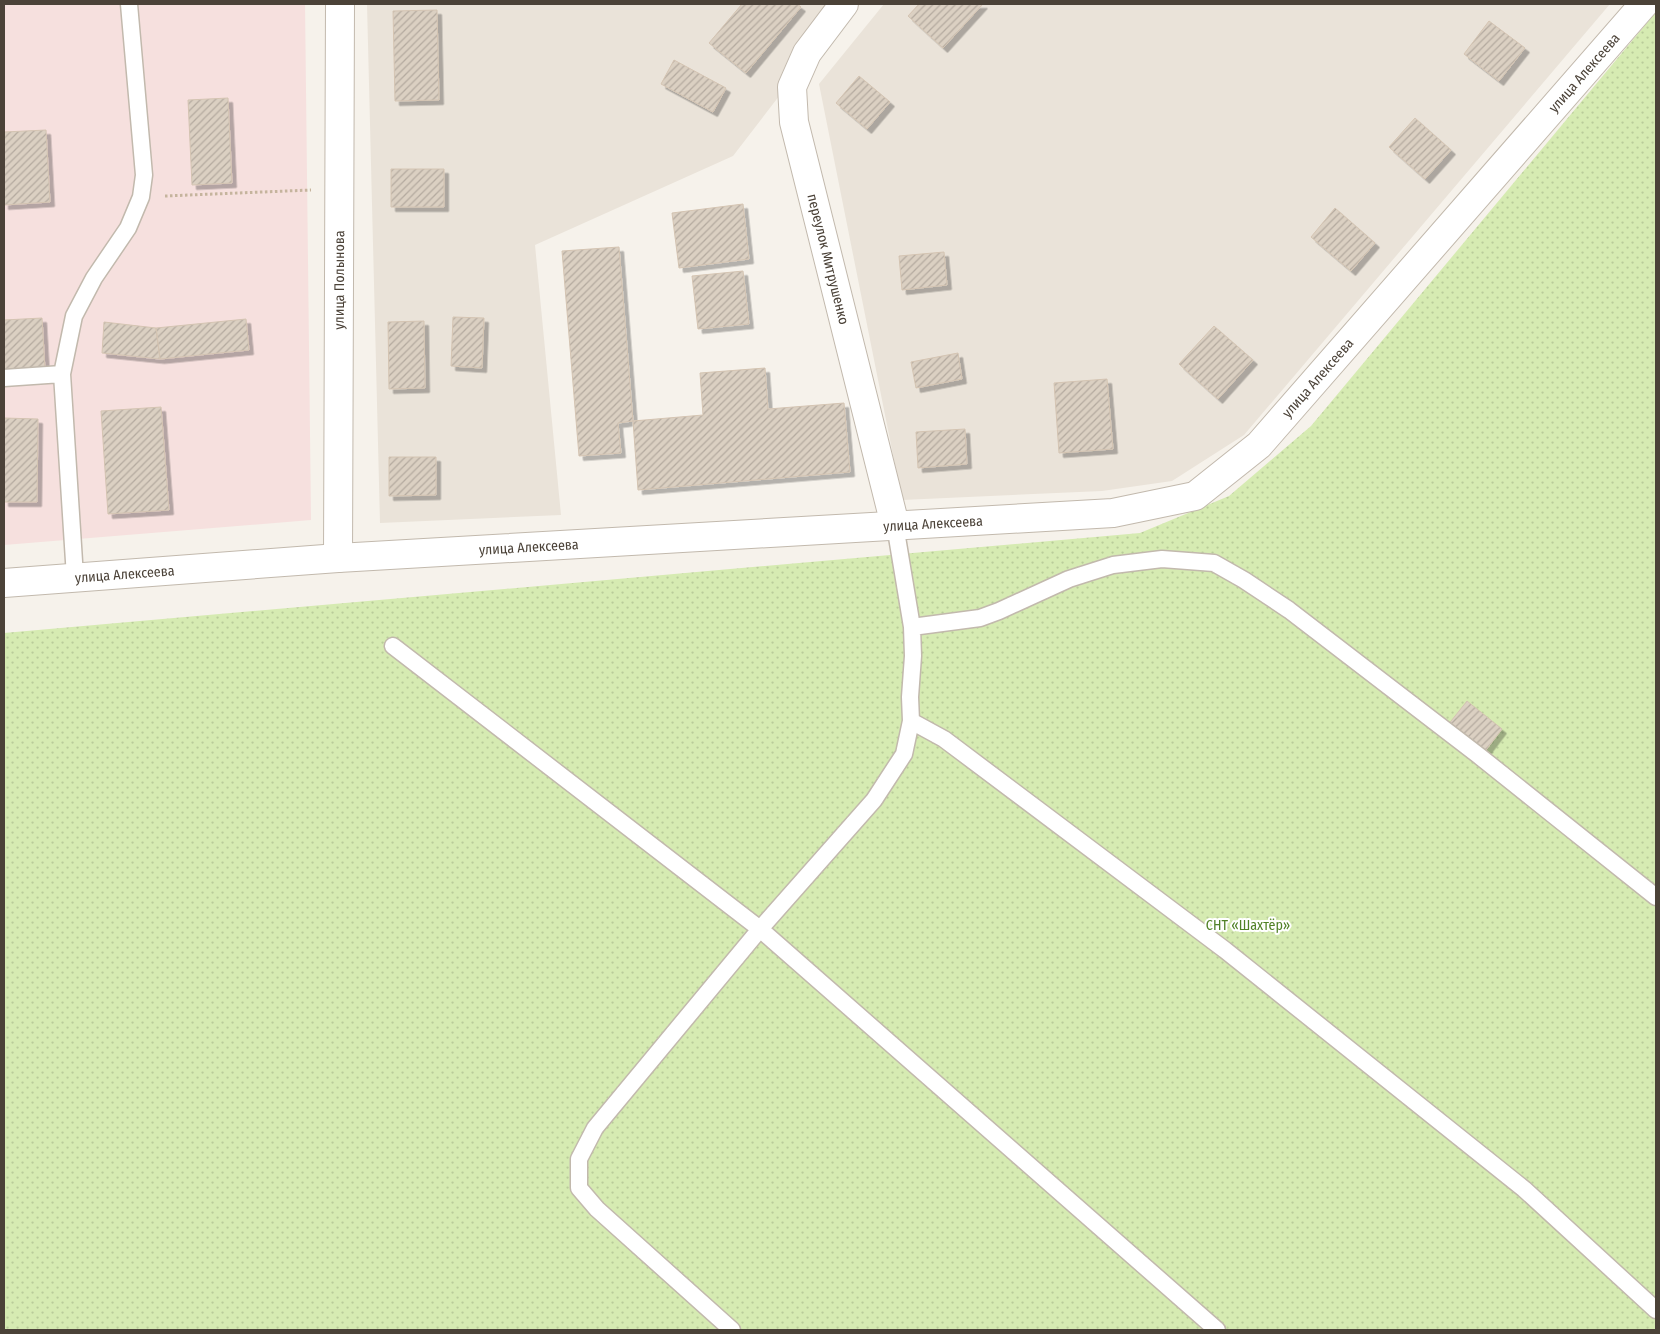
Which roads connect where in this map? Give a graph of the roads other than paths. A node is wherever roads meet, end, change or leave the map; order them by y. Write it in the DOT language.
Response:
graph roads {
  1 [pos="129,4"];
  2 [pos="340,4"];
  3 [pos="844,4"];
  4 [pos="1644,4"];
  5 [pos="62,374"];
  6 [pos="4,378"];
  7 [pos="895,526"];
  8 [pos="338,558"];
  9 [pos="75,577"];
  10 [pos="4,583"];
  11 [pos="912,626"];
  12 [pos="393,646"];
  13 [pos="911,721"];
  14 [pos="1656,897"];
  15 [pos="760,929"];
  16 [pos="1656,1310"];
  17 [pos="732,1330"];
  18 [pos="1217,1330"];
  1 -- 5 [label="lane"];
  2 -- 8 [label="street, улица Полынова"];
  3 -- 7 [label="street, переулок Митрушенко"];
  4 -- 7 [label="street, улица Алексеева"];
  5 -- 6 [label="lane"];
  5 -- 9 [label="lane"];
  7 -- 8 [label="street, улица Алексеева"];
  7 -- 11 [label="lane"];
  8 -- 9 [label="street, улица Алексеева"];
  9 -- 10 [label="street, улица Алексеева"];
  11 -- 13 [label="lane"];
  11 -- 14 [label="lane"];
  12 -- 15 [label="lane"];
  13 -- 15 [label="lane"];
  13 -- 16 [label="lane"];
  15 -- 17 [label="lane"];
  15 -- 18 [label="lane"];
}
